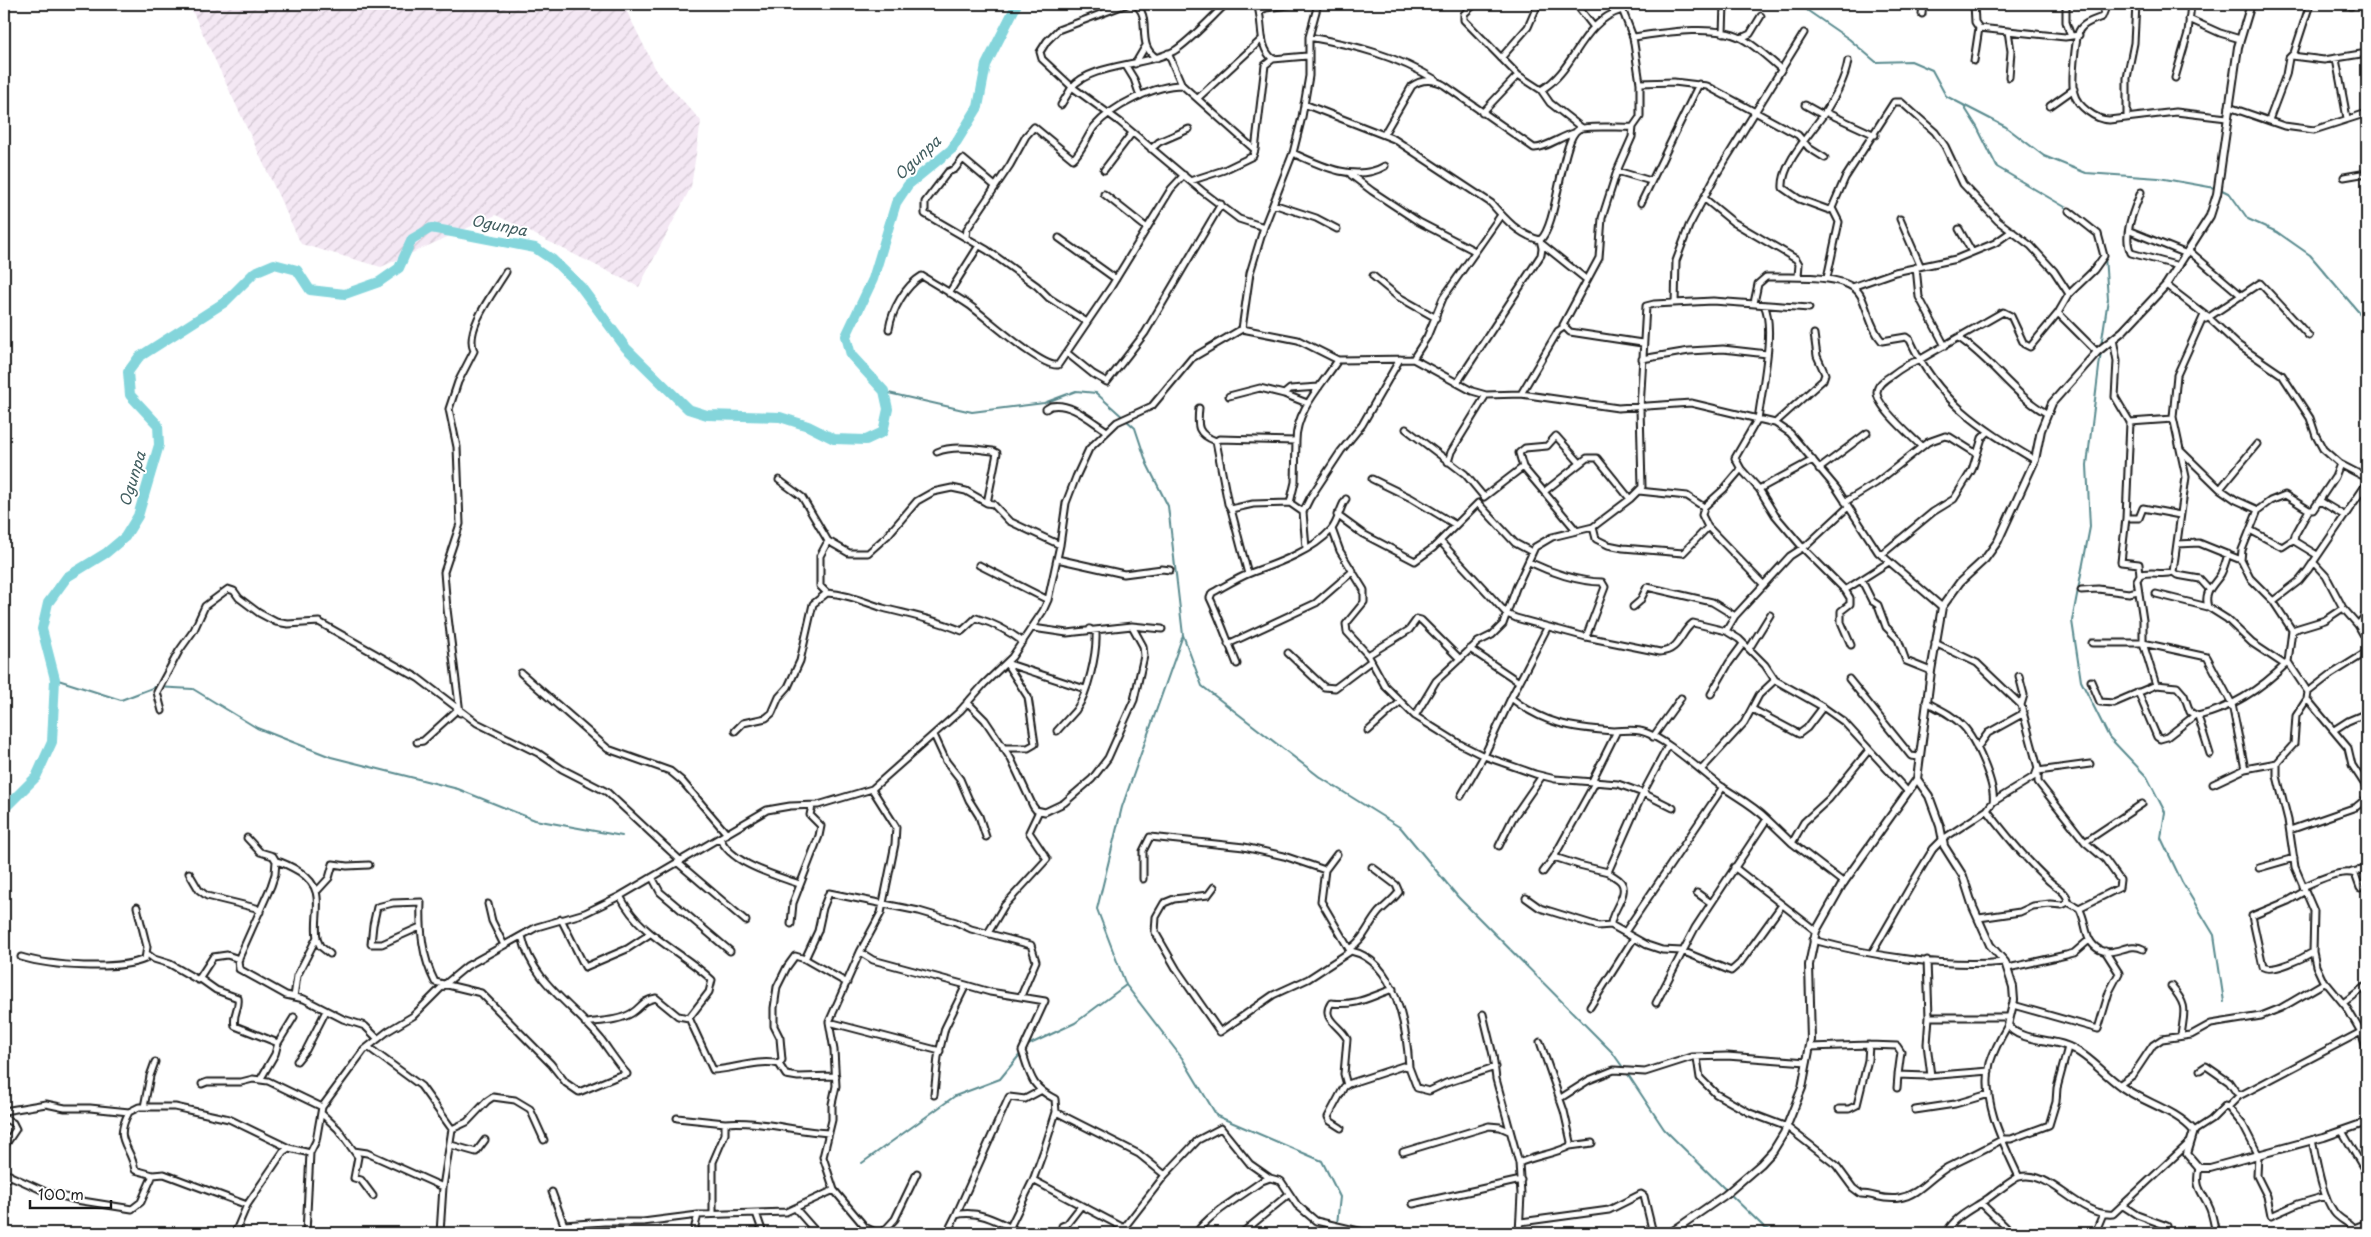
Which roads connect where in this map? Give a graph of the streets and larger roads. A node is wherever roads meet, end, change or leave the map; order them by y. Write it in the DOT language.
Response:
graph roads {
  1 [pos="1127,4"];
  2 [pos="1134,4"];
  3 [pos="1226,4"];
  4 [pos="1257,4"];
  5 [pos="1295,4"];
  6 [pos="1318,4"];
  7 [pos="1475,4"];
  8 [pos="1538,4"];
  9 [pos="1576,4"];
  10 [pos="1724,4"];
  11 [pos="1843,4"];
  12 [pos="1852,4"];
  13 [pos="1923,4"];
  14 [pos="1974,4"];
  15 [pos="2066,4"];
  16 [pos="2107,4"];
  17 [pos="2136,4"];
  18 [pos="2191,4"];
  19 [pos="2251,4"];
  20 [pos="2310,4"];
  21 [pos="1621,7"];
  22 [pos="1259,11"];
  23 [pos="1922,14"];
  24 [pos="1762,16"];
  25 [pos="2189,19"];
  26 [pos="1593,26"];
  27 [pos="1979,28"];
  28 [pos="2008,31"];
  29 [pos="1723,33"];
  30 [pos="1804,33"];
  31 [pos="2079,35"];
  32 [pos="2071,36"];
  33 [pos="1309,37"];
  34 [pos="1633,37"];
  35 [pos="1741,38"];
  36 [pos="1262,39"];
  37 [pos="2240,39"];
  38 [pos="1145,47"];
  39 [pos="1266,51"];
  40 [pos="1168,53"];
  41 [pos="2367,53"];
  42 [pos="1308,56"];
  43 [pos="2292,56"];
  44 [pos="1156,58"];
  45 [pos="1501,58"];
  46 [pos="1274,59"];
  47 [pos="2336,59"];
  48 [pos="1848,61"];
  49 [pos="1974,61"];
  50 [pos="1266,62"];
  51 [pos="1134,64"];
  52 [pos="1126,66"];
  53 [pos="1781,69"];
  54 [pos="1518,75"];
  55 [pos="2009,76"];
  56 [pos="2175,78"];
  57 [pos="1438,82"];
  58 [pos="1640,83"];
  59 [pos="1182,84"];
  60 [pos="1699,84"];
  61 [pos="1072,87"];
  62 [pos="2074,89"];
  63 [pos="1541,90"];
  64 [pos="1140,96"];
  65 [pos="1198,98"];
  66 [pos="1061,104"];
  67 [pos="1304,104"];
  68 [pos="1805,105"];
  69 [pos="2050,106"];
  70 [pos="2229,107"];
  71 [pos="1754,112"];
  72 [pos="1482,113"];
  73 [pos="2367,113"];
  74 [pos="1108,114"];
  75 [pos="1824,114"];
  76 [pos="2127,117"];
  77 [pos="2227,118"];
  78 [pos="2347,118"];
  79 [pos="2269,120"];
  80 [pos="1582,128"];
  81 [pos="1633,128"];
  82 [pos="1189,129"];
  83 [pos="1132,133"];
  84 [pos="1574,133"];
  85 [pos="1384,134"];
  86 [pos="1875,135"];
  87 [pos="1804,140"];
  88 [pos="1151,149"];
  89 [pos="1255,150"];
  90 [pos="1293,153"];
  91 [pos="1825,158"];
  92 [pos="1385,166"];
  93 [pos="1104,170"];
  94 [pos="1616,171"];
  95 [pos="2367,173"];
  96 [pos="1184,175"];
  97 [pos="1351,175"];
  98 [pos="2344,177"];
  99 [pos="1190,180"];
  100 [pos="1651,181"];
  101 [pos="995,186"];
  102 [pos="2141,192"];
  103 [pos="1104,194"];
  104 [pos="1705,199"];
  105 [pos="1641,203"];
  106 [pos="1221,204"];
  107 [pos="1273,204"];
  108 [pos="1832,208"];
  109 [pos="2069,211"];
  110 [pos="1501,215"];
  111 [pos="1900,219"];
  112 [pos="1264,226"];
  113 [pos="1147,228"];
  114 [pos="1337,229"];
  115 [pos="1959,229"];
  116 [pos="2012,231"];
  117 [pos="2130,231"];
  118 [pos="966,237"];
  119 [pos="1060,238"];
  120 [pos="1541,242"];
  121 [pos="978,246"];
  122 [pos="1475,251"];
  123 [pos="1972,252"];
  124 [pos="2188,252"];
  125 [pos="1918,266"];
  126 [pos="2179,266"];
  127 [pos="506,272"];
  128 [pos="922,276"];
  129 [pos="1373,276"];
  130 [pos="1798,277"];
  131 [pos="1828,278"];
  132 [pos="1116,279"];
  133 [pos="1586,280"];
  134 [pos="2166,285"];
  135 [pos="1852,287"];
  136 [pos="2069,294"];
  137 [pos="2240,294"];
  138 [pos="1675,303"];
  139 [pos="1754,303"];
  140 [pos="1764,305"];
  141 [pos="1809,308"];
  142 [pos="2058,313"];
  143 [pos="2206,316"];
  144 [pos="1436,318"];
  145 [pos="1087,322"];
  146 [pos="1564,327"];
  147 [pos="889,329"];
  148 [pos="1242,329"];
  149 [pos="1814,334"];
  150 [pos="2309,336"];
  151 [pos="1959,338"];
  152 [pos="2114,339"];
  153 [pos="1642,343"];
  154 [pos="1945,346"];
  155 [pos="2097,352"];
  156 [pos="1067,353"];
  157 [pos="1767,354"];
  158 [pos="1400,359"];
  159 [pos="1414,359"];
  160 [pos="1642,359"];
  161 [pos="1338,360"];
  162 [pos="1919,360"];
  163 [pos="1457,383"];
  164 [pos="1319,387"];
  165 [pos="1284,394"];
  166 [pos="1486,394"];
  167 [pos="1521,394"];
  168 [pos="1229,396"];
  169 [pos="1307,403"];
  170 [pos="1199,408"];
  171 [pos="1640,408"];
  172 [pos="1046,409"];
  173 [pos="2046,413"];
  174 [pos="2173,419"];
  175 [pos="1757,420"];
  176 [pos="2130,422"];
  177 [pos="1774,423"];
  178 [pos="1406,429"];
  179 [pos="1107,431"];
  180 [pos="1988,432"];
  181 [pos="1867,433"];
  182 [pos="1216,441"];
  183 [pos="1296,441"];
  184 [pos="2257,444"];
  185 [pos="1922,446"];
  186 [pos="2181,451"];
  187 [pos="937,452"];
  188 [pos="1977,454"];
  189 [pos="1812,460"];
  190 [pos="2035,460"];
  191 [pos="1448,462"];
  192 [pos="1580,463"];
  193 [pos="2340,464"];
  194 [pos="1523,467"];
  195 [pos="2367,468"];
  196 [pos="1741,469"];
  197 [pos="1819,470"];
  198 [pos="2362,474"];
  199 [pos="2367,478"];
  200 [pos="1372,479"];
  201 [pos="779,480"];
  202 [pos="2367,483"];
  203 [pos="1759,489"];
  204 [pos="2220,489"];
  205 [pos="1545,491"];
  206 [pos="1639,491"];
  207 [pos="1484,497"];
  208 [pos="1346,499"];
  209 [pos="1630,500"];
  210 [pos="2320,501"];
  211 [pos="987,503"];
  212 [pos="1290,503"];
  213 [pos="1478,503"];
  214 [pos="1847,505"];
  215 [pos="1704,507"];
  216 [pos="1231,509"];
  217 [pos="2258,510"];
  218 [pos="2309,510"];
  219 [pos="1304,512"];
  220 [pos="1337,515"];
  221 [pos="2180,515"];
  222 [pos="2345,516"];
  223 [pos="2126,518"];
  224 [pos="1456,525"];
  225 [pos="1593,526"];
  226 [pos="1708,527"];
  227 [pos="1332,529"];
  228 [pos="1576,530"];
  229 [pos="2250,530"];
  230 [pos="2294,539"];
  231 [pos="828,541"];
  232 [pos="1440,541"];
  233 [pos="2178,544"];
  234 [pos="1060,545"];
  235 [pos="1306,548"];
  236 [pos="1803,548"];
  237 [pos="1532,552"];
  238 [pos="2228,554"];
  239 [pos="1881,555"];
  240 [pos="2318,555"];
  241 [pos="1057,559"];
  242 [pos="2241,560"];
  243 [pos="1528,562"];
  244 [pos="1889,562"];
  245 [pos="2313,562"];
  246 [pos="979,565"];
  247 [pos="1170,570"];
  248 [pos="1353,571"];
  249 [pos="2173,572"];
  250 [pos="1248,574"];
  251 [pos="2140,575"];
  252 [pos="1862,581"];
  253 [pos="1763,584"];
  254 [pos="2209,588"];
  255 [pos="1845,590"];
  256 [pos="2081,590"];
  257 [pos="2138,591"];
  258 [pos="827,593"];
  259 [pos="2156,594"];
  260 [pos="1048,600"];
  261 [pos="2273,601"];
  262 [pos="1633,607"];
  263 [pos="1942,607"];
  264 [pos="2208,607"];
  265 [pos="2344,608"];
  266 [pos="2367,613"];
  267 [pos="1507,614"];
  268 [pos="1770,615"];
  269 [pos="1735,616"];
  270 [pos="2358,624"];
  271 [pos="1132,626"];
  272 [pos="1033,628"];
  273 [pos="1547,628"];
  274 [pos="1090,629"];
  275 [pos="1162,629"];
  276 [pos="2292,630"];
  277 [pos="1726,631"];
  278 [pos="1586,638"];
  279 [pos="2367,640"];
  280 [pos="1023,642"];
  281 [pos="1935,643"];
  282 [pos="2092,643"];
  283 [pos="2142,643"];
  284 [pos="1228,644"];
  285 [pos="1744,644"];
  286 [pos="1851,645"];
  287 [pos="1470,649"];
  288 [pos="1749,649"];
  289 [pos="2367,652"];
  290 [pos="1288,653"];
  291 [pos="1368,654"];
  292 [pos="1460,659"];
  293 [pos="1371,660"];
  294 [pos="1006,663"];
  295 [pos="2286,663"];
  296 [pos="1237,664"];
  297 [pos="1931,671"];
  298 [pos="521,673"];
  299 [pos="2019,676"];
  300 [pos="1849,679"];
  301 [pos="1775,680"];
  302 [pos="1519,682"];
  303 [pos="2091,682"];
  304 [pos="2156,685"];
  305 [pos="1085,688"];
  306 [pos="2138,692"];
  307 [pos="2308,692"];
  308 [pos="1711,694"];
  309 [pos="1511,698"];
  310 [pos="1681,698"];
  311 [pos="2307,699"];
  312 [pos="968,702"];
  313 [pos="1400,702"];
  314 [pos="1926,702"];
  315 [pos="2232,704"];
  316 [pos="2021,705"];
  317 [pos="1823,707"];
  318 [pos="1752,709"];
  319 [pos="162,711"];
  320 [pos="459,711"];
  321 [pos="2024,713"];
  322 [pos="2367,713"];
  323 [pos="1415,716"];
  324 [pos="2196,716"];
  325 [pos="2334,730"];
  326 [pos="735,731"];
  327 [pos="1057,731"];
  328 [pos="1368,731"];
  329 [pos="1617,731"];
  330 [pos="934,735"];
  331 [pos="1653,737"];
  332 [pos="417,742"];
  333 [pos="1668,746"];
  334 [pos="1003,748"];
  335 [pos="1977,748"];
  336 [pos="1869,750"];
  337 [pos="2210,754"];
  338 [pos="1484,756"];
  339 [pos="1919,757"];
  340 [pos="2277,763"];
  341 [pos="2090,764"];
  342 [pos="1701,770"];
  343 [pos="2245,770"];
  344 [pos="2038,771"];
  345 [pos="1542,776"];
  346 [pos="1917,779"];
  347 [pos="1594,781"];
  348 [pos="2213,784"];
  349 [pos="1722,787"];
  350 [pos="2367,788"];
  351 [pos="872,789"];
  352 [pos="1908,792"];
  353 [pos="1643,793"];
  354 [pos="1461,796"];
  355 [pos="2367,798"];
  356 [pos="1994,802"];
  357 [pos="2142,804"];
  358 [pos="812,806"];
  359 [pos="1673,808"];
  360 [pos="1987,810"];
  361 [pos="1039,811"];
  362 [pos="1767,819"];
  363 [pos="2290,830"];
  364 [pos="728,834"];
  365 [pos="986,837"];
  366 [pos="247,838"];
  367 [pos="720,838"];
  368 [pos="1942,839"];
  369 [pos="2085,842"];
  370 [pos="1792,843"];
  371 [pos="1498,846"];
  372 [pos="1337,854"];
  373 [pos="1554,857"];
  374 [pos="2294,858"];
  375 [pos="276,861"];
  376 [pos="680,862"];
  377 [pos="369,865"];
  378 [pos="1372,867"];
  379 [pos="1734,867"];
  380 [pos="2259,868"];
  381 [pos="2367,869"];
  382 [pos="1325,870"];
  383 [pos="1543,872"];
  384 [pos="1608,872"];
  385 [pos="189,873"];
  386 [pos="2352,873"];
  387 [pos="652,877"];
  388 [pos="1143,879"];
  389 [pos="1844,883"];
  390 [pos="799,884"];
  391 [pos="1214,887"];
  392 [pos="2360,888"];
  393 [pos="2304,889"];
  394 [pos="318,890"];
  395 [pos="1697,893"];
  396 [pos="620,896"];
  397 [pos="1526,898"];
  398 [pos="2068,902"];
  399 [pos="1711,903"];
  400 [pos="488,904"];
  401 [pos="885,904"];
  402 [pos="1782,905"];
  403 [pos="137,907"];
  404 [pos="2080,908"];
  405 [pos="260,912"];
  406 [pos="1979,918"];
  407 [pos="561,920"];
  408 [pos="746,921"];
  409 [pos="791,924"];
  410 [pos="1611,924"];
  411 [pos="420,927"];
  412 [pos="1816,931"];
  413 [pos="1624,932"];
  414 [pos="988,933"];
  415 [pos="650,934"];
  416 [pos="522,936"];
  417 [pos="317,937"];
  418 [pos="1634,938"];
  419 [pos="1813,940"];
  420 [pos="2090,940"];
  421 [pos="504,945"];
  422 [pos="2143,949"];
  423 [pos="730,950"];
  424 [pos="1350,950"];
  425 [pos="1682,951"];
  426 [pos="860,952"];
  427 [pos="2105,952"];
  428 [pos="2313,952"];
  429 [pos="146,953"];
  430 [pos="1872,953"];
  431 [pos="330,954"];
  432 [pos="21,957"];
  433 [pos="238,959"];
  434 [pos="805,960"];
  435 [pos="1927,960"];
  436 [pos="2007,965"];
  437 [pos="199,978"];
  438 [pos="847,983"];
  439 [pos="2324,983"];
  440 [pos="444,984"];
  441 [pos="966,985"];
  442 [pos="2367,985"];
  443 [pos="2171,986"];
  444 [pos="1393,989"];
  445 [pos="1022,996"];
  446 [pos="294,997"];
  447 [pos="1656,1003"];
  448 [pos="2343,1003"];
  449 [pos="2012,1005"];
  450 [pos="1590,1007"];
  451 [pos="326,1011"];
  452 [pos="1483,1014"];
  453 [pos="294,1017"];
  454 [pos="1929,1017"];
  455 [pos="689,1018"];
  456 [pos="2008,1021"];
  457 [pos="828,1022"];
  458 [pos="585,1023"];
  459 [pos="2361,1032"];
  460 [pos="2181,1036"];
  461 [pos="378,1039"];
  462 [pos="1540,1042"];
  463 [pos="278,1043"];
  464 [pos="1868,1045"];
  465 [pos="368,1047"];
  466 [pos="1810,1047"];
  467 [pos="2068,1047"];
  468 [pos="2367,1050"];
  469 [pos="940,1051"];
  470 [pos="1697,1058"];
  471 [pos="297,1061"];
  472 [pos="155,1062"];
  473 [pos="1807,1062"];
  474 [pos="779,1064"];
  475 [pos="1409,1067"];
  476 [pos="1494,1068"];
  477 [pos="2200,1070"];
  478 [pos="1989,1071"];
  479 [pos="1898,1074"];
  480 [pos="836,1076"];
  481 [pos="1931,1076"];
  482 [pos="260,1080"];
  483 [pos="202,1084"];
  484 [pos="1347,1085"];
  485 [pos="2119,1085"];
  486 [pos="1896,1088"];
  487 [pos="1040,1091"];
  488 [pos="1989,1094"];
  489 [pos="934,1095"];
  490 [pos="2241,1095"];
  491 [pos="1559,1099"];
  492 [pos="2228,1107"];
  493 [pos="144,1108"];
  494 [pos="321,1110"];
  495 [pos="1839,1110"];
  496 [pos="1915,1110"];
  497 [pos="4,1111"];
  498 [pos="128,1112"];
  499 [pos="1056,1112"];
  500 [pos="4,1118"];
  501 [pos="677,1118"];
  502 [pos="2367,1122"];
  503 [pos="725,1124"];
  504 [pos="1787,1126"];
  505 [pos="1341,1128"];
  506 [pos="452,1129"];
  507 [pos="1509,1131"];
  508 [pos="2342,1131"];
  509 [pos="2194,1132"];
  510 [pos="828,1134"];
  511 [pos="2003,1139"];
  512 [pos="485,1140"];
  513 [pos="544,1140"];
  514 [pos="2312,1140"];
  515 [pos="1592,1143"];
  516 [pos="2189,1143"];
  517 [pos="451,1145"];
  518 [pos="1570,1146"];
  519 [pos="4,1147"];
  520 [pos="289,1148"];
  521 [pos="353,1151"];
  522 [pos="1403,1152"];
  523 [pos="310,1153"];
  524 [pos="2258,1154"];
  525 [pos="2176,1155"];
  526 [pos="2187,1155"];
  527 [pos="1519,1164"];
  528 [pos="2199,1168"];
  529 [pos="4,1173"];
  530 [pos="917,1173"];
  531 [pos="2367,1174"];
  532 [pos="153,1175"];
  533 [pos="1165,1175"];
  534 [pos="10,1176"];
  535 [pos="2019,1176"];
  536 [pos="1270,1178"];
  537 [pos="1033,1180"];
  538 [pos="1521,1180"];
  539 [pos="4,1183"];
  540 [pos="443,1188"];
  541 [pos="834,1190"];
  542 [pos="552,1192"];
  543 [pos="1289,1194"];
  544 [pos="373,1196"];
  545 [pos="2326,1196"];
  546 [pos="1980,1203"];
  547 [pos="247,1204"];
  548 [pos="1413,1204"];
  549 [pos="1081,1206"];
  550 [pos="2123,1206"];
  551 [pos="795,1208"];
  552 [pos="756,1213"];
  553 [pos="713,1214"];
  554 [pos="2103,1214"];
  555 [pos="698,1215"];
  556 [pos="956,1215"];
  557 [pos="1521,1222"];
  558 [pos="2367,1222"];
  559 [pos="564,1225"];
  560 [pos="1062,1226"];
  561 [pos="2168,1226"];
  562 [pos="1124,1228"];
  563 [pos="1012,1230"];
  564 [pos="2355,1230"];
  565 [pos="564,1232"];
  566 [pos="886,1232"];
  567 [pos="235,1233"];
  568 [pos="306,1233"];
  569 [pos="440,1233"];
  570 [pos="696,1233"];
  571 [pos="763,1233"];
  572 [pos="817,1233"];
  573 [pos="876,1233"];
  574 [pos="947,1233"];
  575 [pos="1021,1233"];
  576 [pos="1120,1233"];
  577 [pos="1196,1233"];
  578 [pos="1242,1233"];
  579 [pos="1409,1233"];
  580 [pos="1520,1233"];
  581 [pos="1653,1233"];
  582 [pos="1670,1233"];
  583 [pos="1946,1233"];
  584 [pos="2012,1233"];
  585 [pos="2095,1233"];
  586 [pos="2216,1233"];
  1 -- 61 [label="street"];
  2 -- 38 [label="street"];
  3 -- 40 [label="street"];
  4 -- 22 [label="street"];
  5 -- 22 [label="street"];
  6 -- 33 [label="street"];
  7 -- 45 [label="street"];
  8 -- 45 [label="street"];
  9 -- 26 [label="street"];
  10 -- 29 [label="street"];
  11 -- 12 [label="street"];
  13 -- 23 [label="street"];
  14 -- 27 [label="street"];
  15 -- 32 [label="street"];
  16 -- 31 [label="street"];
  17 -- 76 [label="street"];
  18 -- 25 [label="street"];
  19 -- 37 [label="street"];
  20 -- 43 [label="street"];
  21 -- 26 [label="street"];
  21 -- 34 [label="street"];
  22 -- 36 [label="street"];
  24 -- 35 [label="street"];
  25 -- 37 [label="street"];
  25 -- 56 [label="street"];
  26 -- 63 [label="street"];
  27 -- 28 [label="street"];
  27 -- 49 [label="street"];
  28 -- 32 [label="street"];
  28 -- 55 [label="street"];
  29 -- 34 [label="street"];
  29 -- 35 [label="street"];
  30 -- 53 [label="street"];
  31 -- 32 [label="street"];
  31 -- 62 [label="street"];
  33 -- 42 [label="street"];
  33 -- 57 [label="street"];
  34 -- 58 [label="street"];
  35 -- 53 [label="street"];
  36 -- 39 [label="street"];
  36 -- 65 [label="street"];
  37 -- 70 [label="street"];
  38 -- 44 [label="street"];
  38 -- 51 [label="street"];
  39 -- 46 [label="street"];
  39 -- 50 [label="street"];
  40 -- 44 [label="street"];
  40 -- 59 [label="street"];
  41 -- 47 [label="street"];
  42 -- 46 [label="street"];
  42 -- 67 [label="street"];
  43 -- 47 [label="street"];
  43 -- 79 [label="street"];
  44 -- 51 [label="street"];
  45 -- 54 [label="street"];
  46 -- 50 [label="street"];
  47 -- 78 [label="street"];
  48 -- 75 [label="street"];
  50 -- 89 [label="street"];
  51 -- 52 [label="street"];
  52 -- 61 [label="street"];
  52 -- 64 [label="street"];
  53 -- 71 [label="street"];
  54 -- 63 [label="street"];
  54 -- 72 [label="street"];
  57 -- 72 [label="street"];
  57 -- 85 [label="street"];
  58 -- 60 [label="street"];
  58 -- 81 [label="street"];
  59 -- 64 [label="street"];
  59 -- 65 [label="street"];
  60 -- 71 [label="street"];
  60 -- 100 [label="street"];
  61 -- 66 [label="street"];
  61 -- 74 [label="street"];
  62 -- 69 [label="street"];
  62 -- 76 [label="street"];
  63 -- 80 [label="street"];
  64 -- 74 [label="street"];
  65 -- 89 [label="street"];
  67 -- 85 [label="street"];
  67 -- 90 [label="street"];
  68 -- 75 [label="street"];
  70 -- 77 [label="street"];
  70 -- 79 [label="street"];
  71 -- 87 [label="street"];
  71 -- 104 [label="street"];
  72 -- 84 [label="street"];
  73 -- 78 [label="street"];
  74 -- 83 [label="street"];
  74 -- 101 [label="street"];
  75 -- 86 [label="street"];
  75 -- 87 [label="street"];
  76 -- 77 [label="street"];
  77 -- 124 [label="street"];
  78 -- 79 [label="street"];
  80 -- 81 [label="street"];
  80 -- 84 [label="street"];
  81 -- 94 [label="street"];
  82 -- 88 [label="street"];
  83 -- 88 [label="street"];
  83 -- 93 [label="street"];
  84 -- 120 [label="street"];
  85 -- 110 [label="street"];
  86 -- 108 [label="street"];
  86 -- 116 [label="street"];
  87 -- 91 [label="street"];
  87 -- 108 [label="street"];
  88 -- 96 [label="street"];
  89 -- 99 [label="street"];
  90 -- 97 [label="street"];
  90 -- 107 [label="street"];
  92 -- 97 [label="street"];
  94 -- 100 [label="street"];
  94 -- 133 [label="street"];
  95 -- 98 [label="street"];
  96 -- 99 [label="street"];
  96 -- 113 [label="street"];
  97 -- 122 [label="street"];
  99 -- 106 [label="street"];
  100 -- 105 [label="street"];
  101 -- 118 [label="street"];
  101 -- 118 [label="street"];
  102 -- 117 [label="street"];
  103 -- 113 [label="street"];
  104 -- 130 [label="street"];
  104 -- 138 [label="street"];
  106 -- 112 [label="street"];
  106 -- 156 [label="street"];
  107 -- 112 [label="street"];
  107 -- 114 [label="street"];
  108 -- 131 [label="street"];
  109 -- 136 [label="street"];
  110 -- 120 [label="street"];
  110 -- 122 [label="street"];
  111 -- 125 [label="street"];
  112 -- 148 [label="street"];
  113 -- 132 [label="street"];
  115 -- 123 [label="street"];
  116 -- 123 [label="street"];
  116 -- 136 [label="street"];
  117 -- 124 [label="street"];
  117 -- 126 [label="street"];
  118 -- 121 [label="street"];
  119 -- 132 [label="street"];
  120 -- 133 [label="street"];
  120 -- 163 [label="street"];
  121 -- 128 [label="street"];
  121 -- 145 [label="street"];
  122 -- 144 [label="street"];
  123 -- 125 [label="street"];
  124 -- 126 [label="street"];
  124 -- 137 [label="street"];
  125 -- 135 [label="street"];
  125 -- 154 [label="street"];
  126 -- 134 [label="street"];
  127 -- 320 [label="street"];
  128 -- 147 [label="street"];
  128 -- 156 [label="street"];
  129 -- 144 [label="street"];
  130 -- 131 [label="street"];
  130 -- 139 [label="street"];
  131 -- 135 [label="street"];
  132 -- 145 [label="street"];
  133 -- 146 [label="street"];
  134 -- 143 [label="street"];
  134 -- 152 [label="street"];
  135 -- 162 [label="street"];
  136 -- 142 [label="street"];
  137 -- 143 [label="street"];
  137 -- 150 [label="street"];
  138 -- 139 [label="street"];
  138 -- 153 [label="street"];
  139 -- 140 [label="street"];
  140 -- 141 [label="street"];
  140 -- 157 [label="street"];
  142 -- 151 [label="street"];
  142 -- 155 [label="street"];
  143 -- 174 [label="street"];
  143 -- 193 [label="street"];
  144 -- 159 [label="street"];
  145 -- 156 [label="street"];
  146 -- 153 [label="street"];
  146 -- 167 [label="street"];
  148 -- 161 [label="street"];
  148 -- 179 [label="street"];
  149 -- 177 [label="street"];
  151 -- 154 [label="street"];
  151 -- 173 [label="street"];
  152 -- 155 [label="street"];
  152 -- 176 [label="street"];
  153 -- 160 [label="street"];
  154 -- 162 [label="street"];
  155 -- 173 [label="street"];
  157 -- 160 [label="street"];
  157 -- 175 [label="street"];
  158 -- 159 [label="street"];
  158 -- 161 [label="street"];
  158 -- 219 [label="street"];
  159 -- 163 [label="street"];
  160 -- 171 [label="street"];
  161 -- 164 [label="street"];
  162 -- 180 [label="street"];
  162 -- 185 [label="street"];
  163 -- 166 [label="street"];
  164 -- 165 [label="street"];
  164 -- 169 [label="street"];
  165 -- 168 [label="street"];
  165 -- 169 [label="street"];
  166 -- 167 [label="street"];
  166 -- 191 [label="street"];
  167 -- 171 [label="street"];
  169 -- 183 [label="street"];
  170 -- 182 [label="street"];
  171 -- 175 [label="street"];
  171 -- 206 [label="street"];
  172 -- 179 [label="street"];
  173 -- 190 [label="street"];
  174 -- 176 [label="street"];
  174 -- 186 [label="street"];
  175 -- 177 [label="street"];
  175 -- 196 [label="street"];
  176 -- 223 [label="street"];
  177 -- 189 [label="street"];
  178 -- 191 [label="street"];
  179 -- 234 [label="street"];
  180 -- 188 [label="street"];
  180 -- 190 [label="street"];
  181 -- 197 [label="street"];
  182 -- 183 [label="street"];
  182 -- 216 [label="street"];
  183 -- 212 [label="street"];
  184 -- 204 [label="street"];
  185 -- 188 [label="street"];
  185 -- 214 [label="street"];
  186 -- 204 [label="street"];
  186 -- 221 [label="street"];
  187 -- 211 [label="street"];
  188 -- 239 [label="street"];
  189 -- 197 [label="street"];
  189 -- 203 [label="street"];
  190 -- 263 [label="street"];
  191 -- 207 [label="street"];
  192 -- 194 [label="street"];
  192 -- 205 [label="street"];
  192 -- 209 [label="street"];
  193 -- 198 [label="street"];
  193 -- 210 [label="street"];
  194 -- 205 [label="street"];
  194 -- 207 [label="street"];
  195 -- 198 [label="street"];
  196 -- 203 [label="street"];
  196 -- 215 [label="street"];
  197 -- 214 [label="street"];
  198 -- 199 [label="street"];
  200 -- 224 [label="street"];
  201 -- 231 [label="street"];
  202 -- 222 [label="street"];
  203 -- 236 [label="street"];
  204 -- 217 [label="street"];
  205 -- 228 [label="street"];
  206 -- 209 [label="street"];
  206 -- 215 [label="street"];
  207 -- 213 [label="street"];
  208 -- 220 [label="street"];
  209 -- 225 [label="street"];
  210 -- 218 [label="street"];
  210 -- 222 [label="street"];
  211 -- 231 [label="street"];
  211 -- 234 [label="street"];
  212 -- 216 [label="street"];
  212 -- 219 [label="street"];
  213 -- 224 [label="street"];
  213 -- 237 [label="street"];
  214 -- 236 [label="street"];
  214 -- 239 [label="street"];
  215 -- 226 [label="street"];
  216 -- 250 [label="street"];
  217 -- 218 [label="street"];
  217 -- 229 [label="street"];
  218 -- 230 [label="street"];
  219 -- 235 [label="street"];
  220 -- 227 [label="street"];
  220 -- 232 [label="street"];
  221 -- 223 [label="street"];
  221 -- 233 [label="street"];
  222 -- 240 [label="street"];
  223 -- 251 [label="street"];
  224 -- 232 [label="street"];
  225 -- 226 [label="street"];
  225 -- 228 [label="street"];
  226 -- 253 [label="street"];
  227 -- 235 [label="street"];
  227 -- 248 [label="street"];
  228 -- 237 [label="street"];
  229 -- 230 [label="street"];
  229 -- 242 [label="street"];
  230 -- 240 [label="street"];
  231 -- 258 [label="street"];
  232 -- 267 [label="street"];
  233 -- 238 [label="street"];
  233 -- 249 [label="street"];
  234 -- 241 [label="street"];
  235 -- 250 [label="street"];
  236 -- 253 [label="street"];
  236 -- 255 [label="street"];
  237 -- 243 [label="street"];
  238 -- 242 [label="street"];
  238 -- 254 [label="street"];
  239 -- 244 [label="street"];
  240 -- 245 [label="street"];
  241 -- 247 [label="street"];
  241 -- 260 [label="street"];
  242 -- 261 [label="street"];
  243 -- 267 [label="street"];
  243 -- 278 [label="street"];
  244 -- 252 [label="street"];
  244 -- 263 [label="street"];
  245 -- 261 [label="street"];
  245 -- 265 [label="street"];
  246 -- 260 [label="street"];
  248 -- 284 [label="street"];
  248 -- 291 [label="street"];
  249 -- 251 [label="street"];
  249 -- 254 [label="street"];
  250 -- 284 [label="street"];
  251 -- 257 [label="street"];
  252 -- 255 [label="street"];
  252 -- 297 [label="street"];
  253 -- 269 [label="street"];
  254 -- 264 [label="street"];
  255 -- 286 [label="street"];
  256 -- 257 [label="street"];
  257 -- 283 [label="street"];
  258 -- 280 [label="street"];
  258 -- 326 [label="street"];
  259 -- 264 [label="street"];
  260 -- 272 [label="street"];
  261 -- 276 [label="street"];
  262 -- 269 [label="street"];
  263 -- 281 [label="street"];
  264 -- 295 [label="street"];
  265 -- 270 [label="street"];
  265 -- 276 [label="street"];
  266 -- 270 [label="street"];
  267 -- 273 [label="street"];
  267 -- 287 [label="street"];
  268 -- 288 [label="street"];
  269 -- 277 [label="street"];
  270 -- 279 [label="street"];
  271 -- 274 [label="street"];
  271 -- 275 [label="street"];
  271 -- 361 [label="street"];
  272 -- 274 [label="street"];
  272 -- 280 [label="street"];
  273 -- 278 [label="street"];
  273 -- 302 [label="street"];
  274 -- 305 [label="street"];
  276 -- 295 [label="street"];
  277 -- 278 [label="street"];
  277 -- 285 [label="street"];
  280 -- 294 [label="street"];
  281 -- 297 [label="street"];
  281 -- 316 [label="street"];
  282 -- 283 [label="street"];
  283 -- 304 [label="street"];
  283 -- 315 [label="street"];
  284 -- 296 [label="street"];
  285 -- 288 [label="street"];
  285 -- 308 [label="street"];
  287 -- 292 [label="street"];
  287 -- 302 [label="street"];
  288 -- 301 [label="street"];
  289 -- 307 [label="street"];
  290 -- 293 [label="street"];
  291 -- 292 [label="street"];
  291 -- 293 [label="street"];
  292 -- 323 [label="street"];
  293 -- 313 [label="street"];
  294 -- 305 [label="street"];
  294 -- 312 [label="street"];
  294 -- 334 [label="street"];
  295 -- 307 [label="street"];
  295 -- 315 [label="street"];
  297 -- 314 [label="street"];
  298 -- 364 [label="street"];
  299 -- 316 [label="street"];
  300 -- 339 [label="street"];
  301 -- 317 [label="street"];
  301 -- 318 [label="street"];
  302 -- 309 [label="street"];
  303 -- 306 [label="street"];
  304 -- 306 [label="street"];
  304 -- 324 [label="street"];
  305 -- 327 [label="street"];
  306 -- 324 [label="street"];
  307 -- 311 [label="street"];
  309 -- 329 [label="street"];
  309 -- 338 [label="street"];
  310 -- 331 [label="street"];
  311 -- 325 [label="street"];
  311 -- 340 [label="street"];
  312 -- 330 [label="street"];
  312 -- 334 [label="street"];
  313 -- 323 [label="street"];
  313 -- 328 [label="street"];
  314 -- 335 [label="street"];
  314 -- 339 [label="street"];
  315 -- 324 [label="street"];
  315 -- 343 [label="street"];
  316 -- 321 [label="street"];
  317 -- 318 [label="street"];
  317 -- 336 [label="street"];
  318 -- 342 [label="street"];
  319 -- 320 [label="street"];
  320 -- 332 [label="street"];
  320 -- 376 [label="street"];
  321 -- 335 [label="street"];
  321 -- 344 [label="street"];
  322 -- 325 [label="street"];
  323 -- 338 [label="street"];
  324 -- 337 [label="street"];
  325 -- 350 [label="street"];
  329 -- 331 [label="street"];
  329 -- 347 [label="street"];
  330 -- 351 [label="street"];
  330 -- 365 [label="street"];
  331 -- 333 [label="street"];
  333 -- 342 [label="street"];
  333 -- 353 [label="street"];
  334 -- 361 [label="street"];
  335 -- 356 [label="street"];
  336 -- 352 [label="street"];
  336 -- 370 [label="street"];
  338 -- 345 [label="street"];
  338 -- 354 [label="street"];
  339 -- 346 [label="street"];
  340 -- 343 [label="street"];
  340 -- 363 [label="street"];
  341 -- 344 [label="street"];
  342 -- 349 [label="street"];
  343 -- 348 [label="street"];
  344 -- 356 [label="street"];
  344 -- 369 [label="street"];
  345 -- 347 [label="street"];
  345 -- 371 [label="street"];
  346 -- 352 [label="street"];
  346 -- 368 [label="street"];
  347 -- 353 [label="street"];
  347 -- 373 [label="street"];
  349 -- 362 [label="street"];
  349 -- 413 [label="street"];
  351 -- 358 [label="street"];
  351 -- 401 [label="street"];
  352 -- 389 [label="street"];
  353 -- 359 [label="street"];
  353 -- 384 [label="street"];
  355 -- 363 [label="street"];
  356 -- 360 [label="street"];
  357 -- 369 [label="street"];
  358 -- 364 [label="street"];
  358 -- 390 [label="street"];
  360 -- 368 [label="street"];
  360 -- 398 [label="street"];
  361 -- 414 [label="street"];
  362 -- 370 [label="street"];
  362 -- 379 [label="street"];
  363 -- 374 [label="street"];
  364 -- 367 [label="street"];
  366 -- 375 [label="street"];
  367 -- 376 [label="street"];
  367 -- 390 [label="street"];
  368 -- 406 [label="street"];
  368 -- 430 [label="street"];
  369 -- 404 [label="street"];
  370 -- 389 [label="street"];
  372 -- 382 [label="street"];
  373 -- 383 [label="street"];
  373 -- 384 [label="street"];
  374 -- 380 [label="street"];
  374 -- 393 [label="street"];
  375 -- 394 [label="street"];
  375 -- 405 [label="street"];
  376 -- 387 [label="street"];
  376 -- 408 [label="street"];
  377 -- 394 [label="street"];
  378 -- 424 [label="street"];
  379 -- 399 [label="street"];
  379 -- 402 [label="street"];
  381 -- 386 [label="street"];
  382 -- 388 [label="street"];
  382 -- 424 [label="street"];
  384 -- 410 [label="street"];
  385 -- 405 [label="street"];
  386 -- 392 [label="street"];
  386 -- 393 [label="street"];
  387 -- 396 [label="street"];
  387 -- 423 [label="street"];
  389 -- 412 [label="street"];
  390 -- 409 [label="street"];
  391 -- 424 [label="street"];
  393 -- 428 [label="street"];
  393 -- 428 [label="street"];
  394 -- 417 [label="street"];
  395 -- 399 [label="street"];
  396 -- 407 [label="street"];
  396 -- 415 [label="street"];
  397 -- 410 [label="street"];
  398 -- 404 [label="street"];
  398 -- 406 [label="street"];
  399 -- 425 [label="street"];
  400 -- 421 [label="street"];
  401 -- 414 [label="street"];
  401 -- 426 [label="street"];
  401 -- 434 [label="street"];
  402 -- 412 [label="street"];
  402 -- 425 [label="street"];
  403 -- 429 [label="street"];
  404 -- 420 [label="street"];
  405 -- 433 [label="street"];
  406 -- 436 [label="street"];
  407 -- 415 [label="street"];
  407 -- 416 [label="street"];
  410 -- 413 [label="street"];
  411 -- 411 [label="street"];
  411 -- 440 [label="street"];
  412 -- 419 [label="street"];
  413 -- 418 [label="street"];
  414 -- 445 [label="street"];
  415 -- 455 [label="street"];
  416 -- 421 [label="street"];
  416 -- 458 [label="street"];
  417 -- 431 [label="street"];
  417 -- 446 [label="street"];
  418 -- 425 [label="street"];
  418 -- 450 [label="street"];
  419 -- 430 [label="street"];
  419 -- 466 [label="street"];
  420 -- 427 [label="street"];
  420 -- 436 [label="street"];
  421 -- 440 [label="street"];
  422 -- 427 [label="street"];
  424 -- 444 [label="street"];
  425 -- 447 [label="street"];
  426 -- 438 [label="street"];
  426 -- 441 [label="street"];
  427 -- 449 [label="street"];
  428 -- 439 [label="street"];
  429 -- 432 [label="street"];
  429 -- 437 [label="street"];
  430 -- 435 [label="street"];
  433 -- 437 [label="street"];
  433 -- 446 [label="street"];
  434 -- 438 [label="street"];
  434 -- 474 [label="street"];
  435 -- 436 [label="street"];
  435 -- 454 [label="street"];
  436 -- 449 [label="street"];
  437 -- 463 [label="street"];
  438 -- 457 [label="street"];
  439 -- 448 [label="street"];
  439 -- 460 [label="street"];
  440 -- 458 [label="street"];
  440 -- 461 [label="street"];
  441 -- 445 [label="street"];
  441 -- 469 [label="street"];
  442 -- 448 [label="street"];
  443 -- 460 [label="street"];
  444 -- 475 [label="street"];
  444 -- 484 [label="street"];
  445 -- 487 [label="street"];
  446 -- 451 [label="street"];
  448 -- 459 [label="street"];
  449 -- 456 [label="street"];
  451 -- 461 [label="street"];
  451 -- 471 [label="street"];
  452 -- 476 [label="street"];
  453 -- 463 [label="street"];
  454 -- 456 [label="street"];
  454 -- 481 [label="street"];
  455 -- 458 [label="street"];
  455 -- 474 [label="street"];
  456 -- 467 [label="street"];
  456 -- 478 [label="street"];
  457 -- 469 [label="street"];
  457 -- 480 [label="street"];
  459 -- 468 [label="street"];
  459 -- 490 [label="street"];
  460 -- 485 [label="street"];
  461 -- 465 [label="street"];
  462 -- 491 [label="street"];
  463 -- 482 [label="street"];
  464 -- 466 [label="street"];
  464 -- 479 [label="street"];
  464 -- 495 [label="street"];
  465 -- 494 [label="street"];
  465 -- 506 [label="street"];
  466 -- 473 [label="street"];
  467 -- 485 [label="street"];
  467 -- 511 [label="street"];
  469 -- 489 [label="street"];
  470 -- 473 [label="street"];
  470 -- 491 [label="street"];
  470 -- 504 [label="street"];
  472 -- 493 [label="street"];
  473 -- 504 [label="street"];
  474 -- 480 [label="street"];
  475 -- 476 [label="street"];
  475 -- 484 [label="street"];
  476 -- 507 [label="street"];
  477 -- 490 [label="street"];
  478 -- 481 [label="street"];
  478 -- 488 [label="street"];
  479 -- 481 [label="street"];
  479 -- 486 [label="street"];
  480 -- 510 [label="street"];
  482 -- 483 [label="street"];
  482 -- 494 [label="street"];
  484 -- 505 [label="street"];
  485 -- 509 [label="street"];
  487 -- 499 [label="street"];
  487 -- 556 [label="street"];
  488 -- 496 [label="street"];
  488 -- 511 [label="street"];
  490 -- 492 [label="street"];
  491 -- 518 [label="street"];
  492 -- 509 [label="street"];
  492 -- 524 [label="street"];
  493 -- 498 [label="street"];
  493 -- 520 [label="street"];
  494 -- 521 [label="street"];
  494 -- 523 [label="street"];
  497 -- 498 [label="street"];
  498 -- 532 [label="street"];
  499 -- 533 [label="street"];
  499 -- 537 [label="street"];
  500 -- 519 [label="street"];
  501 -- 503 [label="street"];
  502 -- 508 [label="street"];
  503 -- 510 [label="street"];
  503 -- 553 [label="street"];
  504 -- 511 [label="street"];
  504 -- 582 [label="street"];
  506 -- 513 [label="street"];
  506 -- 517 [label="street"];
  507 -- 522 [label="street"];
  507 -- 527 [label="street"];
  508 -- 514 [label="street"];
  508 -- 531 [label="street"];
  509 -- 516 [label="street"];
  510 -- 541 [label="street"];
  511 -- 535 [label="street"];
  512 -- 517 [label="street"];
  514 -- 524 [label="street"];
  514 -- 545 [label="street"];
  515 -- 518 [label="street"];
  516 -- 525 [label="street"];
  516 -- 526 [label="street"];
  517 -- 540 [label="street"];
  518 -- 527 [label="street"];
  520 -- 523 [label="street"];
  520 -- 547 [label="street"];
  521 -- 540 [label="street"];
  521 -- 544 [label="street"];
  523 -- 568 [label="street"];
  524 -- 528 [label="street"];
  524 -- 545 [label="street"];
  525 -- 526 [label="street"];
  525 -- 550 [label="street"];
  526 -- 528 [label="street"];
  527 -- 538 [label="street"];
  528 -- 586 [label="street"];
  529 -- 534 [label="street"];
  530 -- 566 [label="street"];
  532 -- 534 [label="street"];
  532 -- 547 [label="street"];
  533 -- 536 [label="street"];
  533 -- 562 [label="street"];
  534 -- 539 [label="street"];
  535 -- 546 [label="street"];
  535 -- 554 [label="street"];
  536 -- 543 [label="street"];
  536 -- 577 [label="street"];
  537 -- 549 [label="street"];
  537 -- 563 [label="street"];
  538 -- 548 [label="street"];
  538 -- 557 [label="street"];
  540 -- 569 [label="street"];
  541 -- 551 [label="street"];
  541 -- 573 [label="street"];
  542 -- 559 [label="street"];
  543 -- 578 [label="street"];
  543 -- 579 [label="street"];
  545 -- 564 [label="street"];
  546 -- 583 [label="street"];
  546 -- 584 [label="street"];
  547 -- 567 [label="street"];
  549 -- 560 [label="street"];
  549 -- 562 [label="street"];
  550 -- 554 [label="street"];
  550 -- 561 [label="street"];
  551 -- 552 [label="street"];
  551 -- 572 [label="street"];
  552 -- 553 [label="street"];
  552 -- 571 [label="street"];
  553 -- 555 [label="street"];
  554 -- 585 [label="street"];
  555 -- 559 [label="street"];
  555 -- 570 [label="street"];
  556 -- 563 [label="street"];
  556 -- 574 [label="street"];
  557 -- 580 [label="street"];
  557 -- 581 [label="street"];
  558 -- 564 [label="street"];
  559 -- 565 [label="street"];
  562 -- 576 [label="street"];
  563 -- 575 [label="street"];
  566 -- 573 [label="street"];
}
